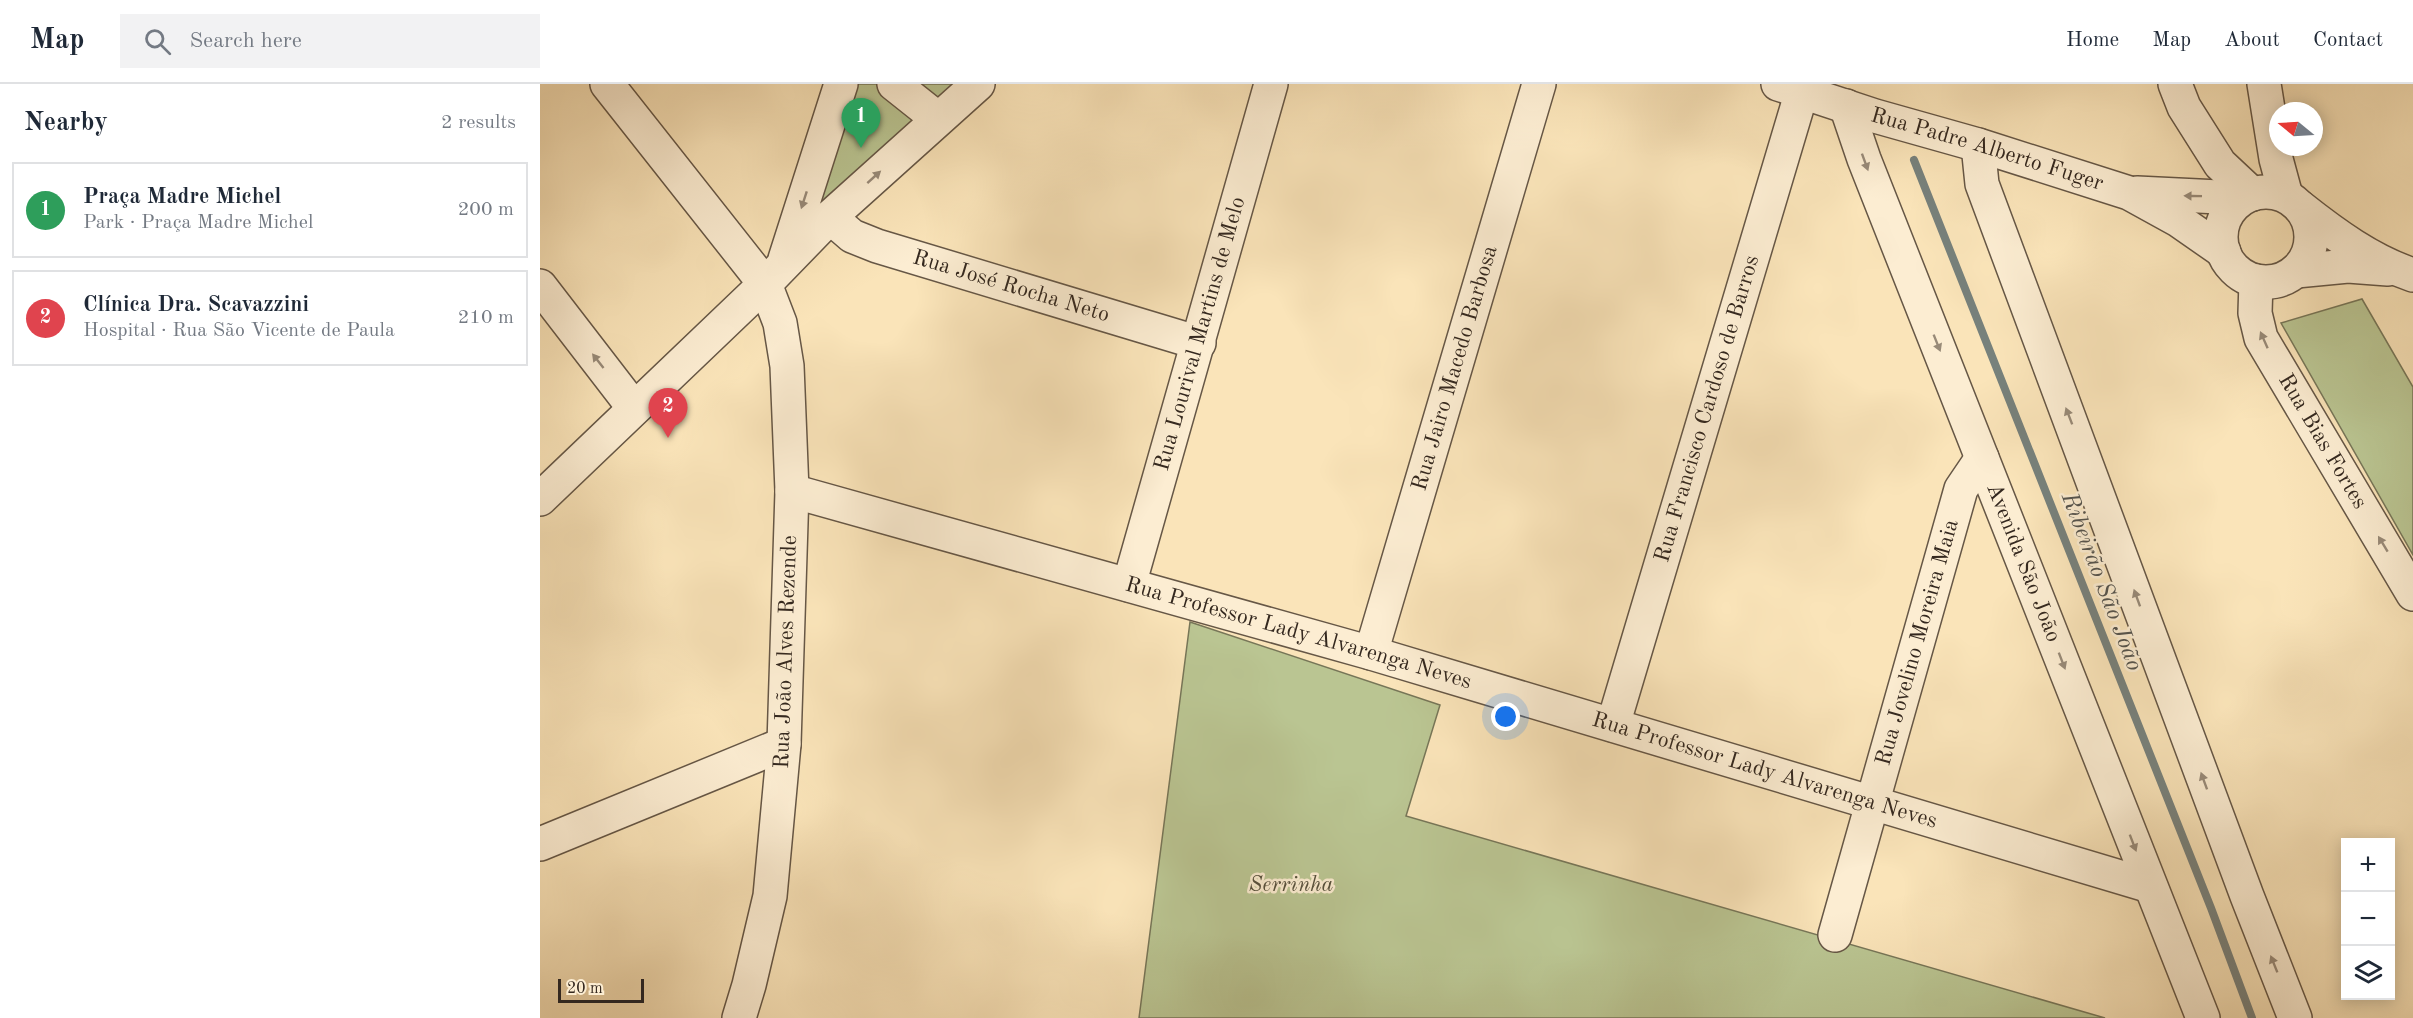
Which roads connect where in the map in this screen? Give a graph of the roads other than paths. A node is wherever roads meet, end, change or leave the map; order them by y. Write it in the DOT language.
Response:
graph roads {
  1 [pos="607,84"];
  2 [pos="841,84"];
  3 [pos="894,84"];
  4 [pos="978,84"];
  5 [pos="1271,84"];
  6 [pos="1539,84"];
  7 [pos="2175,84"];
  8 [pos="2264,84"];
  9 [pos="1790,88"];
  10 [pos="1861,111"];
  11 [pos="938,119"];
  12 [pos="1966,142"];
  13 [pos="2129,193"];
  14 [pos="2252,194"];
  15 [pos="2293,202"];
  16 [pos="830,217"];
  17 [pos="2224,252"];
  18 [pos="2296,271"];
  19 [pos="2405,272"];
  20 [pos="774,274"];
  21 [pos="2256,281"];
  22 [pos="540,286"];
  23 [pos="1199,343"];
  24 [pos="634,408"];
  25 [pos="1982,458"];
  26 [pos="792,491"];
  27 [pos="540,498"];
  28 [pos="1129,585"];
  29 [pos="2413,594"];
  30 [pos="1371,653"];
  31 [pos="1613,725"];
  32 [pos="784,744"];
  33 [pos="1873,805"];
  34 [pos="540,844"];
  35 [pos="2150,886"];
  36 [pos="1835,935"];
  37 [pos="739,1018"];
  38 [pos="2203,1018"];
  39 [pos="2295,1018"];
  1 -- 20 [label="street, Rua João Alves Rezende"];
  2 -- 20 [label="street, one-way"];
  3 -- 11 [label="street"];
  4 -- 11 [label="street"];
  5 -- 23 [label="street, Rua Lourival Martins de Melo"];
  6 -- 30 [label="street, Rua Jairo Macedo Barbosa"];
  7 -- 14 [label="street"];
  8 -- 15 [label="street"];
  9 -- 10 [label="street, Rua Padre Alberto Fuger"];
  9 -- 31 [label="street, Rua Francisco Cardoso de Barros"];
  10 -- 12 [label="street, Rua Padre Alberto Fuger"];
  10 -- 25 [label="street, Avenida São João, one-way"];
  16 -- 11 [label="street, one-way"];
  12 -- 13 [label="street, Rua Padre Alberto Fuger"];
  39 -- 12 [label="street, one-way"];
  14 -- 13 [label="street, Rua Padre Alberto Fuger, one-way"];
  13 -- 17 [label="street, Rua Padre Alberto Fuger"];
  14 -- 15 [label="street"];
  14 -- 17 [label="street"];
  15 -- 18 [label="street"];
  15 -- 19 [label="street"];
  16 -- 20 [label="street"];
  16 -- 23 [label="street, Rua José Rocha Neto"];
  17 -- 21 [label="street"];
  18 -- 19 [label="street"];
  18 -- 21 [label="street"];
  20 -- 24 [label="street"];
  20 -- 26 [label="street, Rua João Alves Rezende"];
  29 -- 21 [label="street, Rua Bias Fortes, one-way"];
  24 -- 22 [label="street, one-way"];
  23 -- 28 [label="street, Rua Lourival Martins de Melo"];
  24 -- 27 [label="street"];
  25 -- 33 [label="street, Rua Jovelino Moreira Maia"];
  25 -- 35 [label="street, Avenida São João, one-way"];
  26 -- 28 [label="street, Rua Professor Lady Alvarenga Neves"];
  26 -- 32 [label="street, Rua João Alves Rezende"];
  28 -- 30 [label="street, Rua Professor Lady Alvarenga Neves"];
  30 -- 31 [label="street, Rua Professor Lady Alvarenga Neves"];
  31 -- 33 [label="street, Rua Professor Lady Alvarenga Neves"];
  32 -- 34 [label="street"];
  32 -- 37 [label="street, Rua João Alves Rezende"];
  33 -- 35 [label="street, Rua Professor Lady Alvarenga Neves"];
  33 -- 36 [label="street, Rua Jovelino Moreira Maia"];
  35 -- 38 [label="street, Avenida São João"];
}
